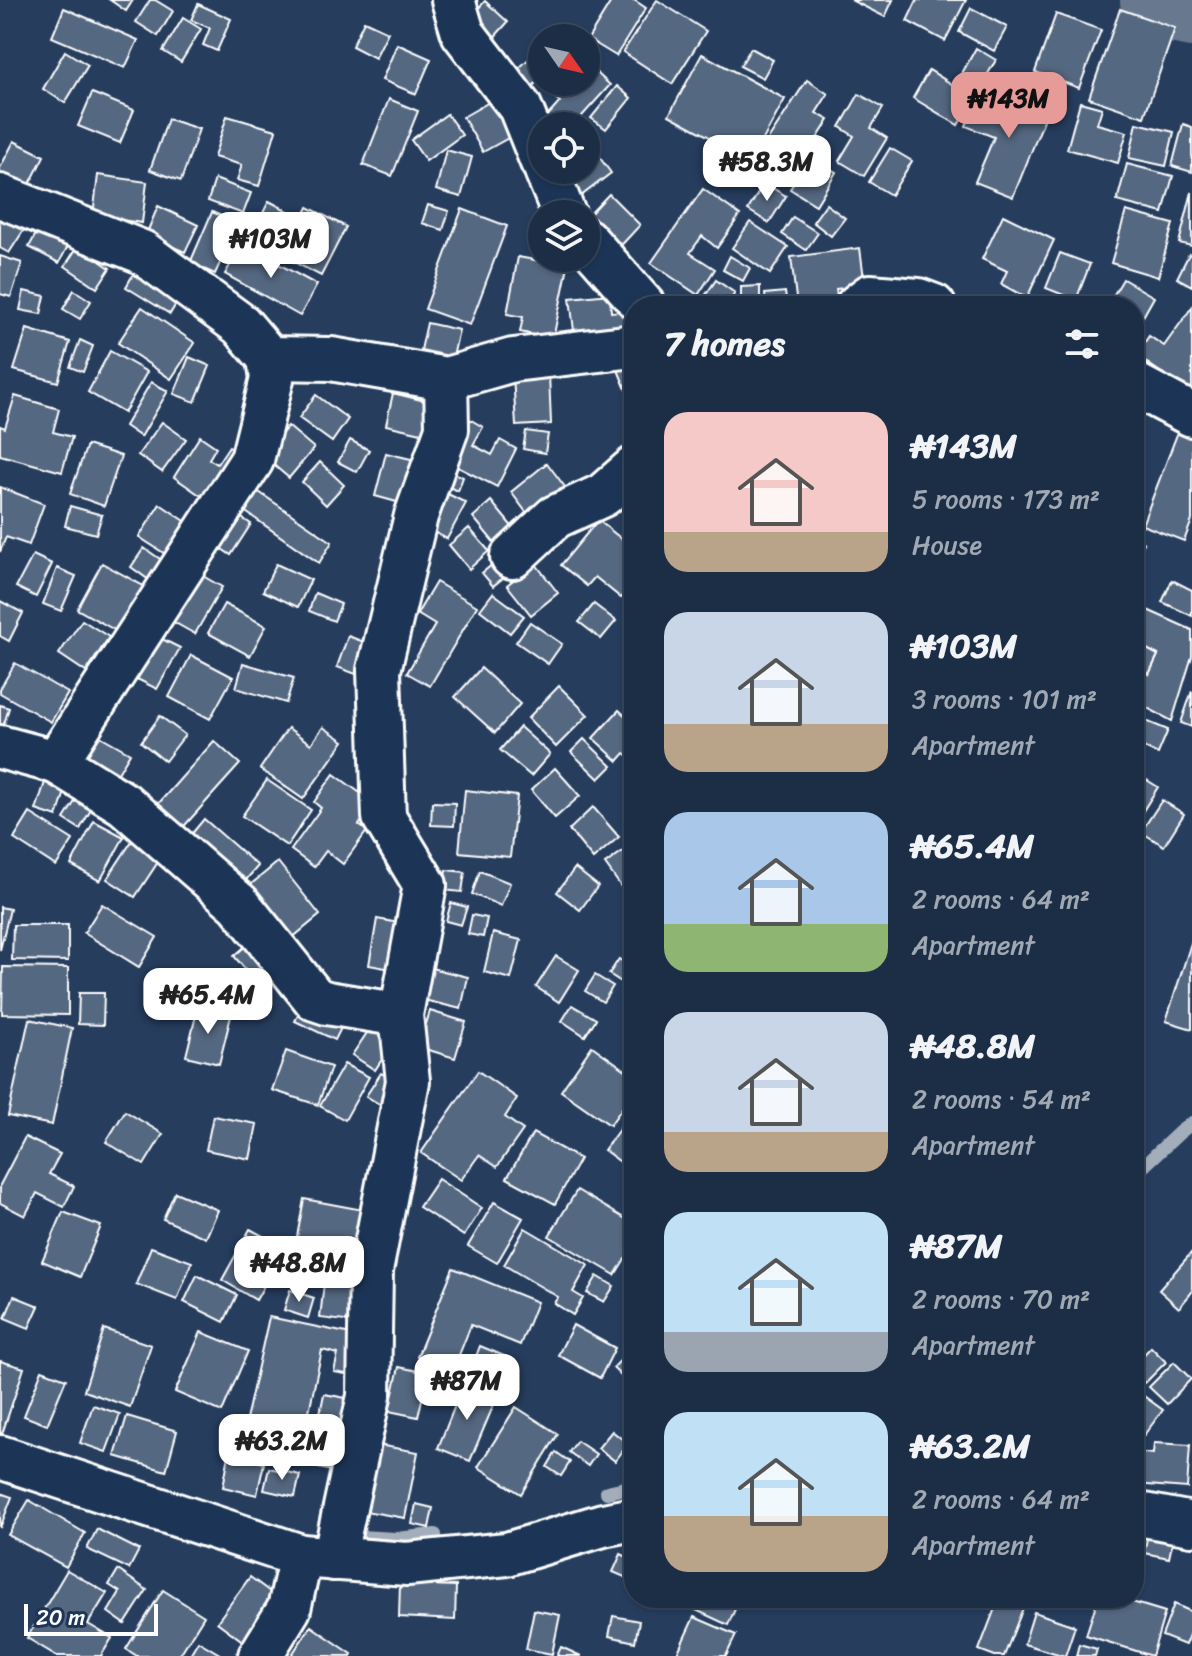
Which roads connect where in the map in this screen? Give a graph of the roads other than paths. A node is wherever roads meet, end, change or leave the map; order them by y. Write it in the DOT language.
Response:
graph roads {
  1 [pos="453,0"];
  2 [pos="528,127"];
  3 [pos="0,196"];
  4 [pos="600,256"];
  5 [pos="635,296"];
  6 [pos="624,347"];
  7 [pos="269,358"];
  8 [pos="446,379"];
  9 [pos="1144,389"];
  10 [pos="1192,415"];
  11 [pos="624,477"];
  12 [pos="512,557"];
  13 [pos="0,747"];
  14 [pos="56,762"];
  15 [pos="401,1015"];
  16 [pos="0,1457"];
  17 [pos="1144,1515"];
  18 [pos="624,1521"];
  19 [pos="1192,1524"];
  20 [pos="318,1557"];
  21 [pos="260,1656"];
  1 -- 2 [label="street"];
  3 -- 7 [label="street"];
  4 -- 5 [label="street"];
  6 -- 8 [label="street"];
  7 -- 8 [label="street"];
  7 -- 14 [label="street"];
  8 -- 15 [label="street"];
  9 -- 10 [label="street"];
  11 -- 12 [label="street"];
  13 -- 14 [label="street"];
  14 -- 15 [label="street"];
  15 -- 20 [label="street"];
  16 -- 20 [label="street"];
  17 -- 19 [label="street"];
  18 -- 20 [label="street"];
  20 -- 21 [label="street"];
}
